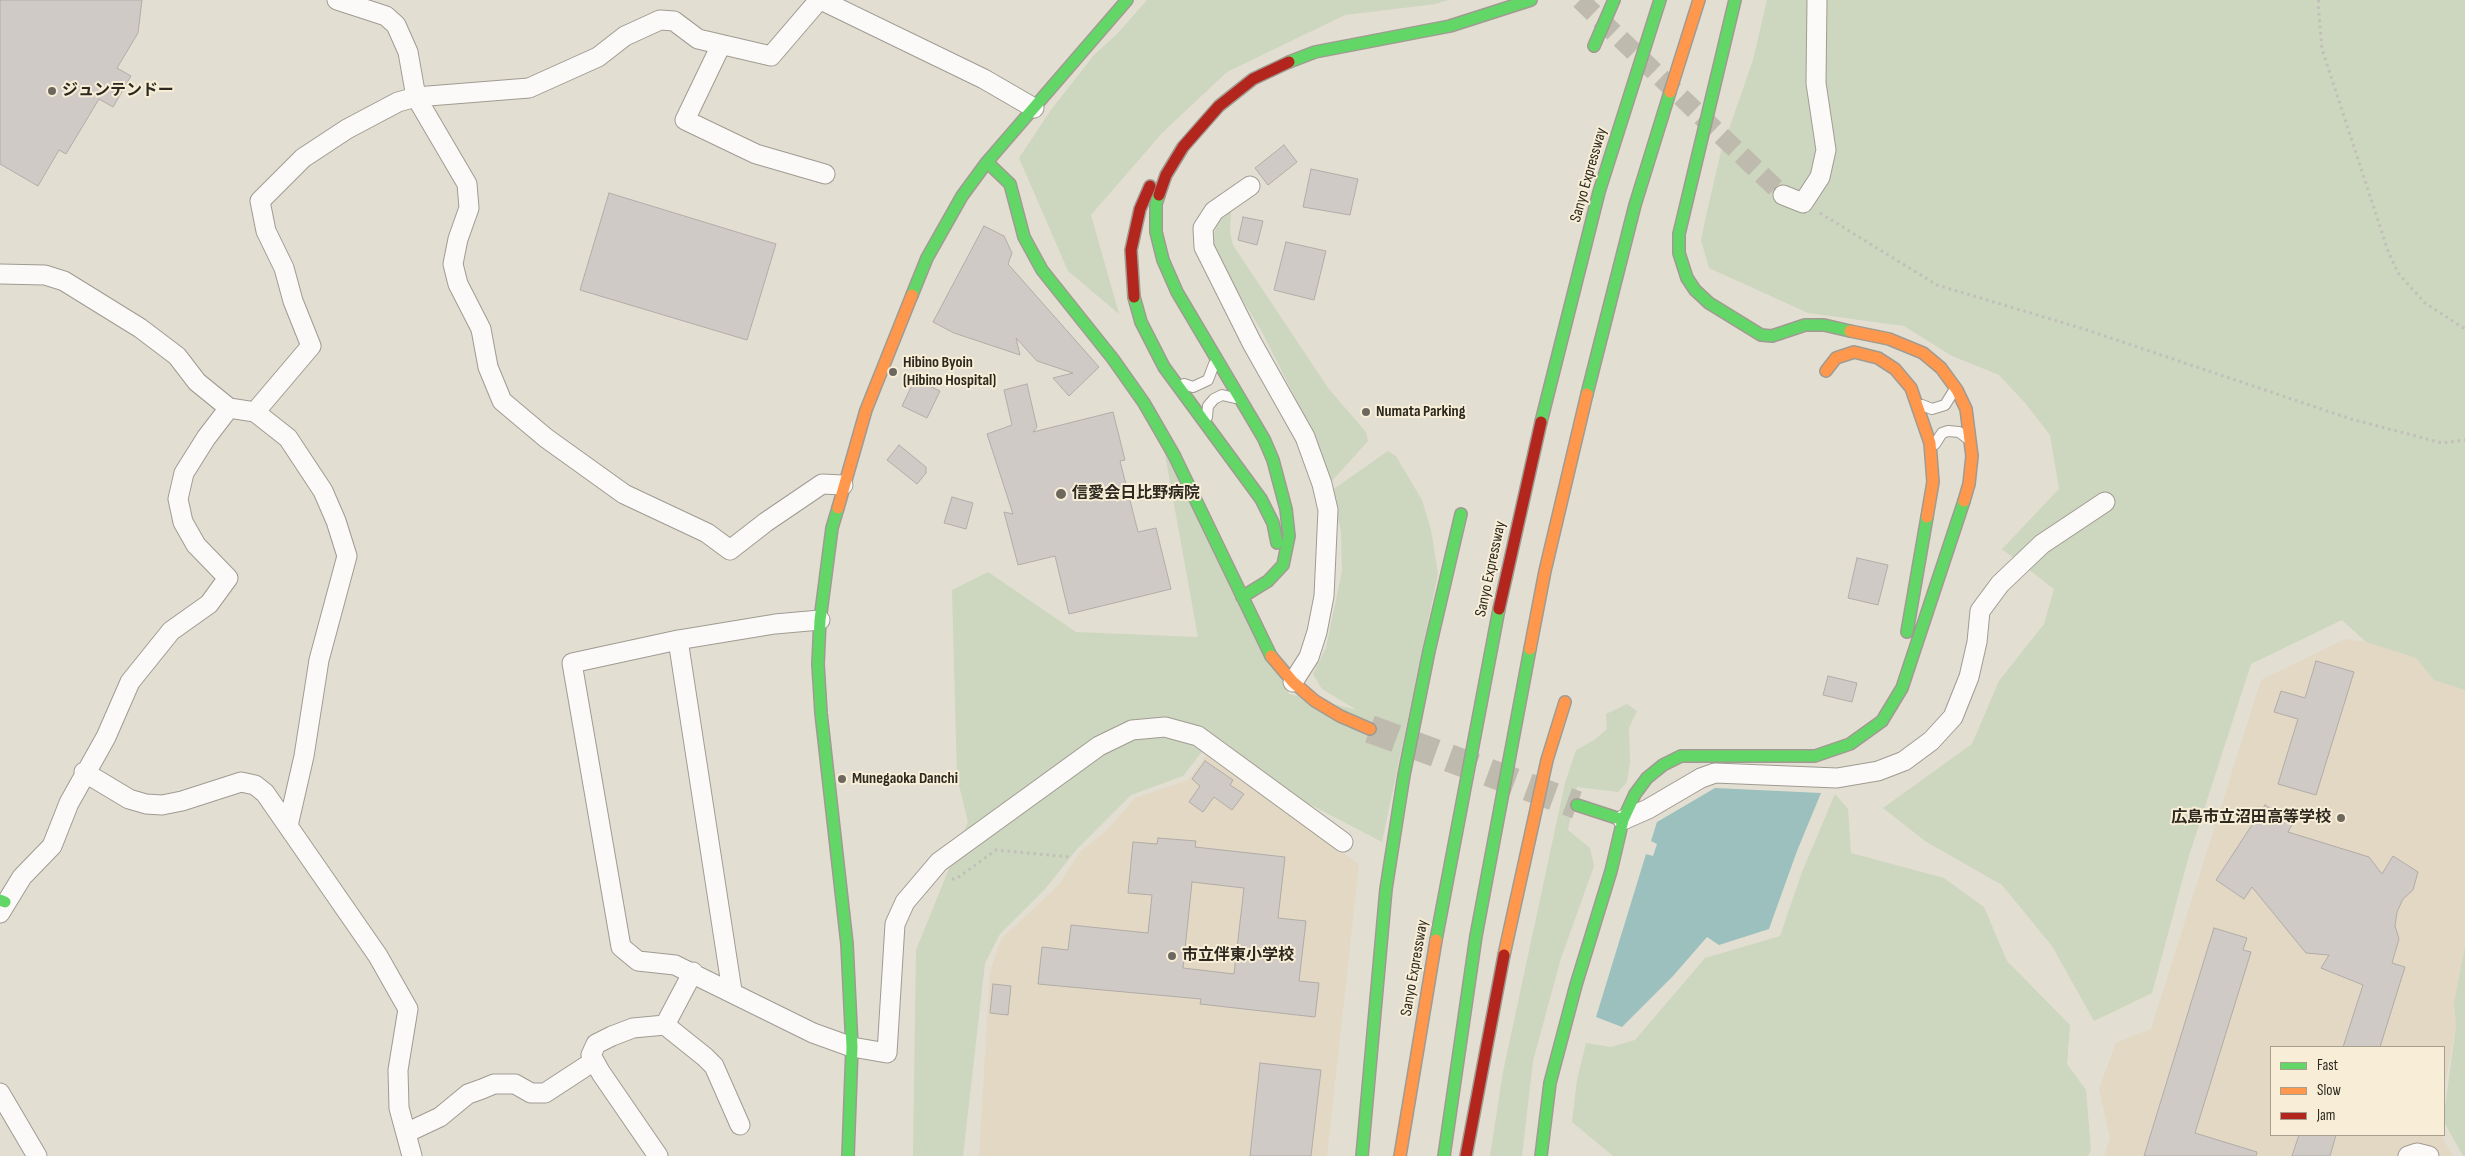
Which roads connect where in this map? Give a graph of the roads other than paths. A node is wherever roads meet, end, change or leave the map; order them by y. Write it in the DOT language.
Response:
graph roads {
  1 [pos="820,0"];
  2 [pos="1127,0"];
  3 [pos="1509,0"];
  4 [pos="1531,0"];
  5 [pos="1660,0"];
  6 [pos="1699,0"];
  7 [pos="1735,0"];
  8 [pos="1817,0"];
  9 [pos="341,1"];
  10 [pos="1612,1"];
  11 [pos="721,45"];
  12 [pos="1594,46"];
  13 [pos="416,98"];
  14 [pos="1034,108"];
  15 [pos="987,162"];
  16 [pos="824,174"];
  17 [pos="1250,186"];
  18 [pos="1783,195"];
  19 [pos="0,274"];
  20 [pos="1214,353"];
  21 [pos="1826,371"];
  22 [pos="1949,379"];
  23 [pos="1174,380"];
  24 [pos="1243,401"];
  25 [pos="1916,401"];
  26 [pos="229,408"];
  27 [pos="255,412"];
  28 [pos="1208,425"];
  29 [pos="1972,443"];
  30 [pos="1932,454"];
  31 [pos="843,485"];
  32 [pos="2105,502"];
  33 [pos="1461,514"];
  34 [pos="1242,597"];
  35 [pos="820,620"];
  36 [pos="678,640"];
  37 [pos="1292,682"];
  38 [pos="1565,702"];
  39 [pos="1370,730"];
  40 [pos="84,772"];
  41 [pos="1577,805"];
  42 [pos="1623,820"];
  43 [pos="288,826"];
  44 [pos="1343,842"];
  45 [pos="2,905"];
  46 [pos="693,972"];
  47 [pos="732,991"];
  48 [pos="665,1025"];
  49 [pos="852,1047"];
  50 [pos="594,1061"];
  51 [pos="0,1093"];
  52 [pos="740,1125"];
  53 [pos="406,1133"];
  54 [pos="37,1156"];
  55 [pos="412,1156"];
  56 [pos="658,1156"];
  57 [pos="848,1156"];
  58 [pos="1362,1156"];
  59 [pos="1400,1156"];
  60 [pos="1444,1156"];
  61 [pos="1466,1156"];
  62 [pos="1541,1156"];
  63 [pos="2408,1156"];
  64 [pos="2429,1156"];
  1 -- 11 [label="street"];
  1 -- 14 [label="street"];
  2 -- 14 [label="main road"];
  3 -- 23 [label="main road"];
  4 -- 20 [label="main road"];
  5 -- 59 [label="main road, Sanyo Expressway"];
  6 -- 60 [label="main road"];
  7 -- 22 [label="main road"];
  8 -- 18 [label="street"];
  9 -- 13 [label="street"];
  10 -- 12 [label="main road"];
  11 -- 13 [label="street"];
  11 -- 16 [label="street"];
  13 -- 27 [label="street"];
  13 -- 31 [label="street"];
  14 -- 15 [label="main road"];
  15 -- 31 [label="main road"];
  15 -- 34 [label="main road"];
  17 -- 37 [label="street"];
  19 -- 26 [label="street"];
  20 -- 23 [label="lane"];
  20 -- 24 [label="main road"];
  21 -- 25 [label="main road"];
  22 -- 25 [label="lane"];
  22 -- 29 [label="main road"];
  23 -- 28 [label="main road"];
  24 -- 28 [label="lane"];
  24 -- 34 [label="main road"];
  25 -- 30 [label="main road"];
  26 -- 27 [label="street"];
  26 -- 40 [label="street"];
  27 -- 43 [label="street"];
  28 -- 34 [label="main road"];
  29 -- 30 [label="lane"];
  29 -- 42 [label="main road"];
  30 -- 42 [label="main road"];
  31 -- 35 [label="main road"];
  32 -- 42 [label="street"];
  33 -- 58 [label="main road"];
  34 -- 37 [label="main road"];
  35 -- 36 [label="street"];
  35 -- 49 [label="main road"];
  36 -- 46 [label="street"];
  36 -- 47 [label="street"];
  37 -- 39 [label="main road"];
  38 -- 61 [label="main road"];
  40 -- 43 [label="street"];
  40 -- 45 [label="street"];
  41 -- 42 [label="main road"];
  42 -- 62 [label="main road"];
  43 -- 53 [label="street"];
  44 -- 49 [label="street"];
  46 -- 47 [label="street"];
  46 -- 48 [label="street"];
  47 -- 49 [label="street"];
  48 -- 50 [label="street"];
  48 -- 52 [label="street"];
  49 -- 57 [label="main road"];
  50 -- 53 [label="street"];
  50 -- 56 [label="street"];
  51 -- 54 [label="street"];
  53 -- 55 [label="street"];
  63 -- 64 [label="street"];
}
